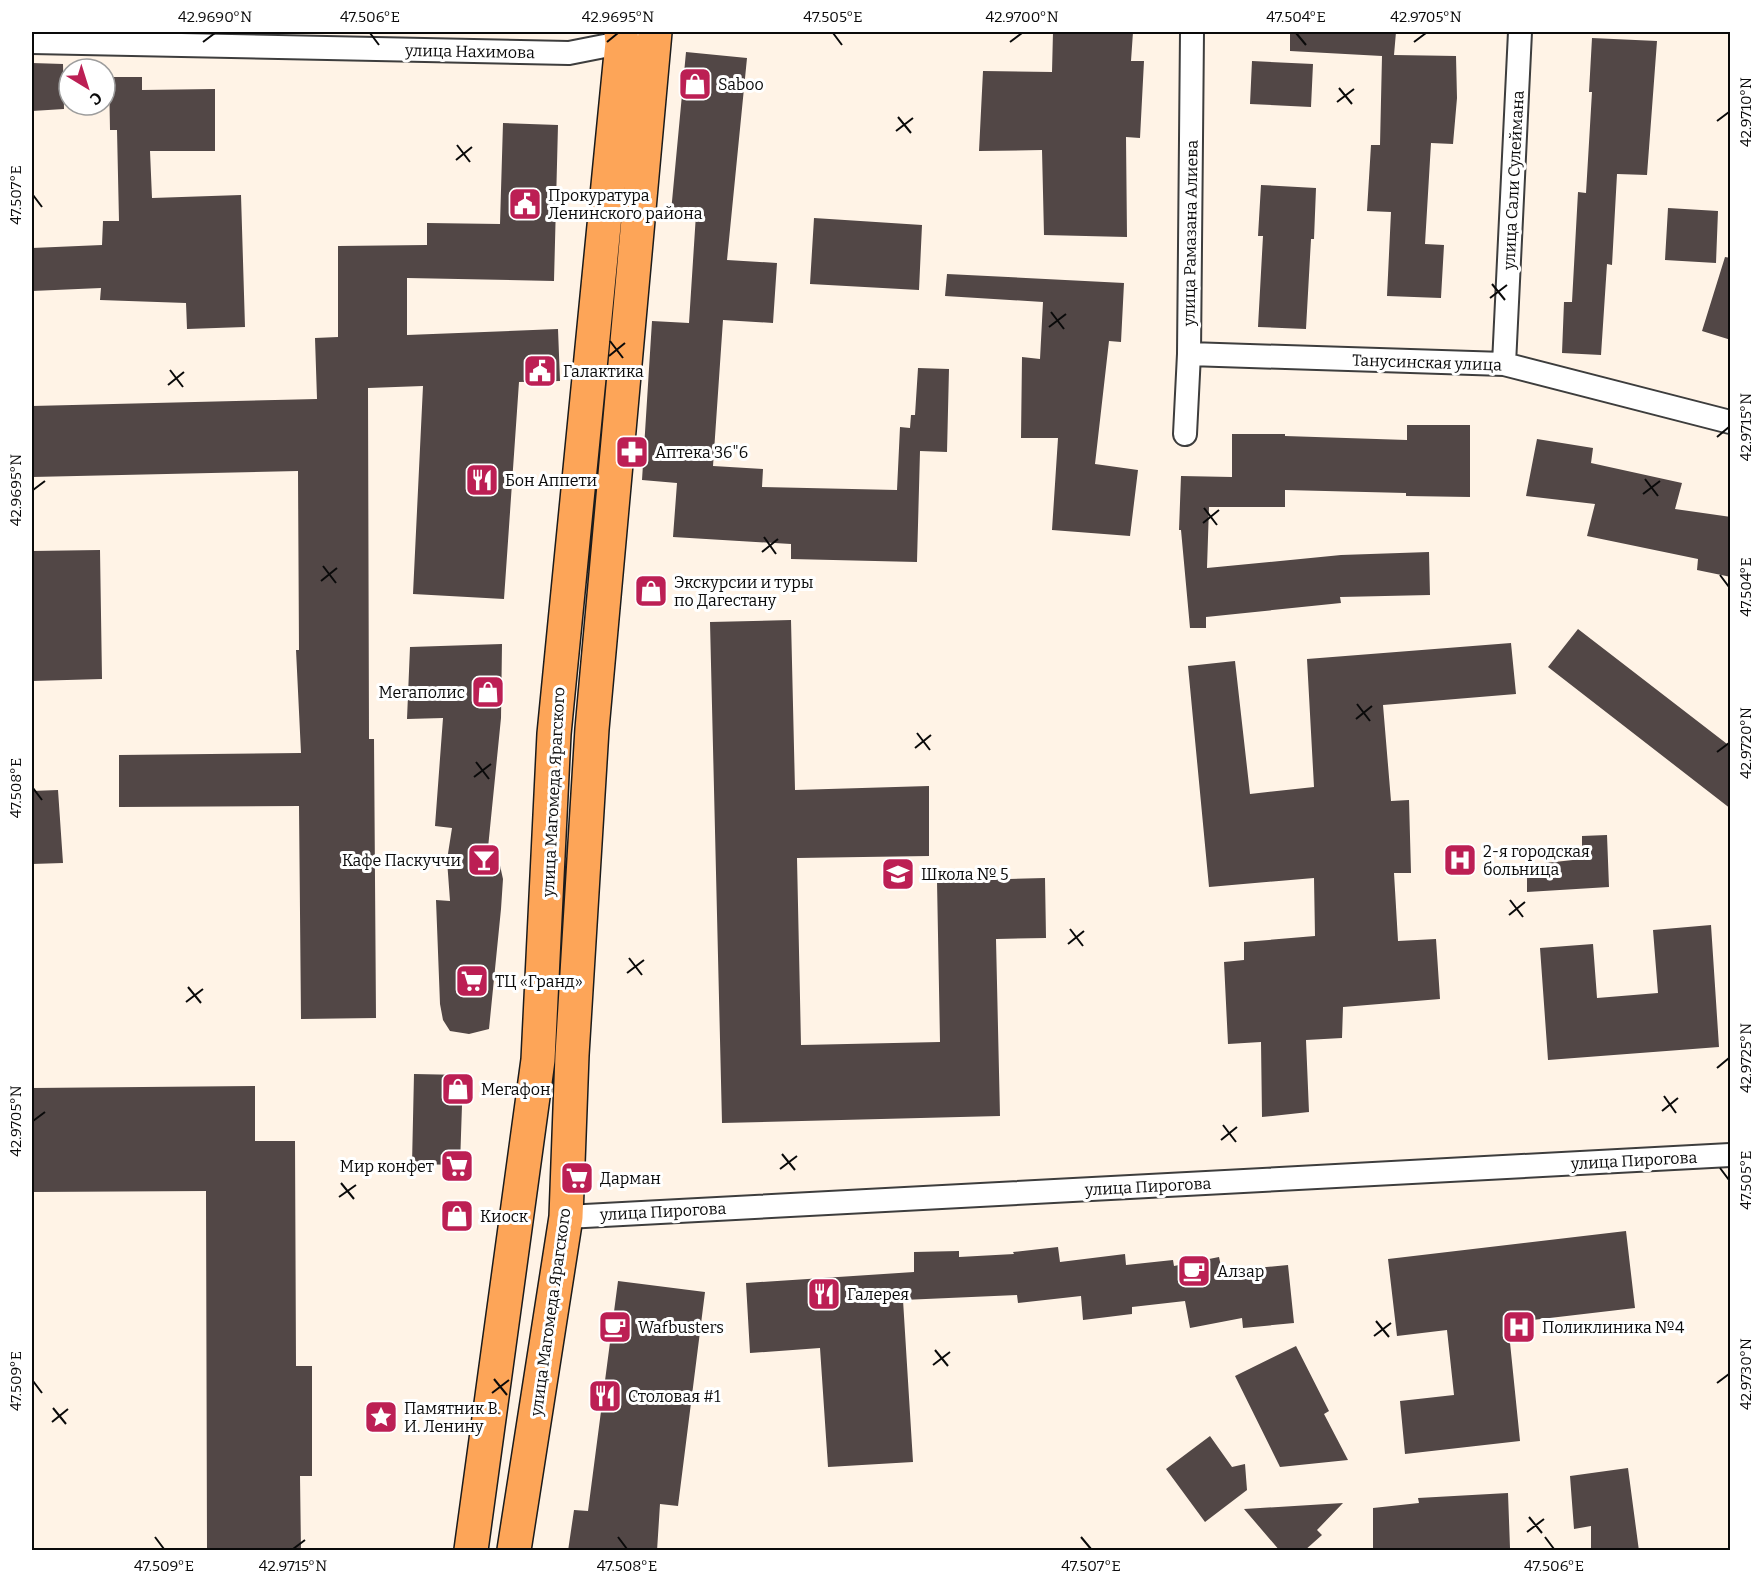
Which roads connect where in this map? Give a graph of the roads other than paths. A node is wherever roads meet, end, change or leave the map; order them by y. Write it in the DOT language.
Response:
graph roads {
  1 [pos="1192,32"];
  2 [pos="1520,32"];
  3 [pos="655,34"];
  4 [pos="621,37"];
  5 [pos="32,42"];
  6 [pos="1189,354"];
  7 [pos="1504,364"];
  8 [pos="1731,422"];
  9 [pos="1185,434"];
  10 [pos="1731,1155"];
  11 [pos="566,1217"];
  12 [pos="471,1551"];
  13 [pos="514,1551"];
  1 -- 6 [label="street, улица Рамазана Алиева"];
  2 -- 7 [label="street, улица Сали Сулеймана"];
  3 -- 4 [label="street, улица Нахимова"];
  3 -- 11 [label="main road, улица Магомеда Ярагского"];
  4 -- 5 [label="street, улица Нахимова"];
  4 -- 12 [label="main road, улица Магомеда Ярагского"];
  6 -- 7 [label="street, Танусинская улица"];
  6 -- 9 [label="street, улица Рамазана Алиева"];
  7 -- 8 [label="street, Танусинская улица"];
  10 -- 11 [label="street, улица Пирогова"];
  11 -- 13 [label="main road, улица Магомеда Ярагского"];
}
